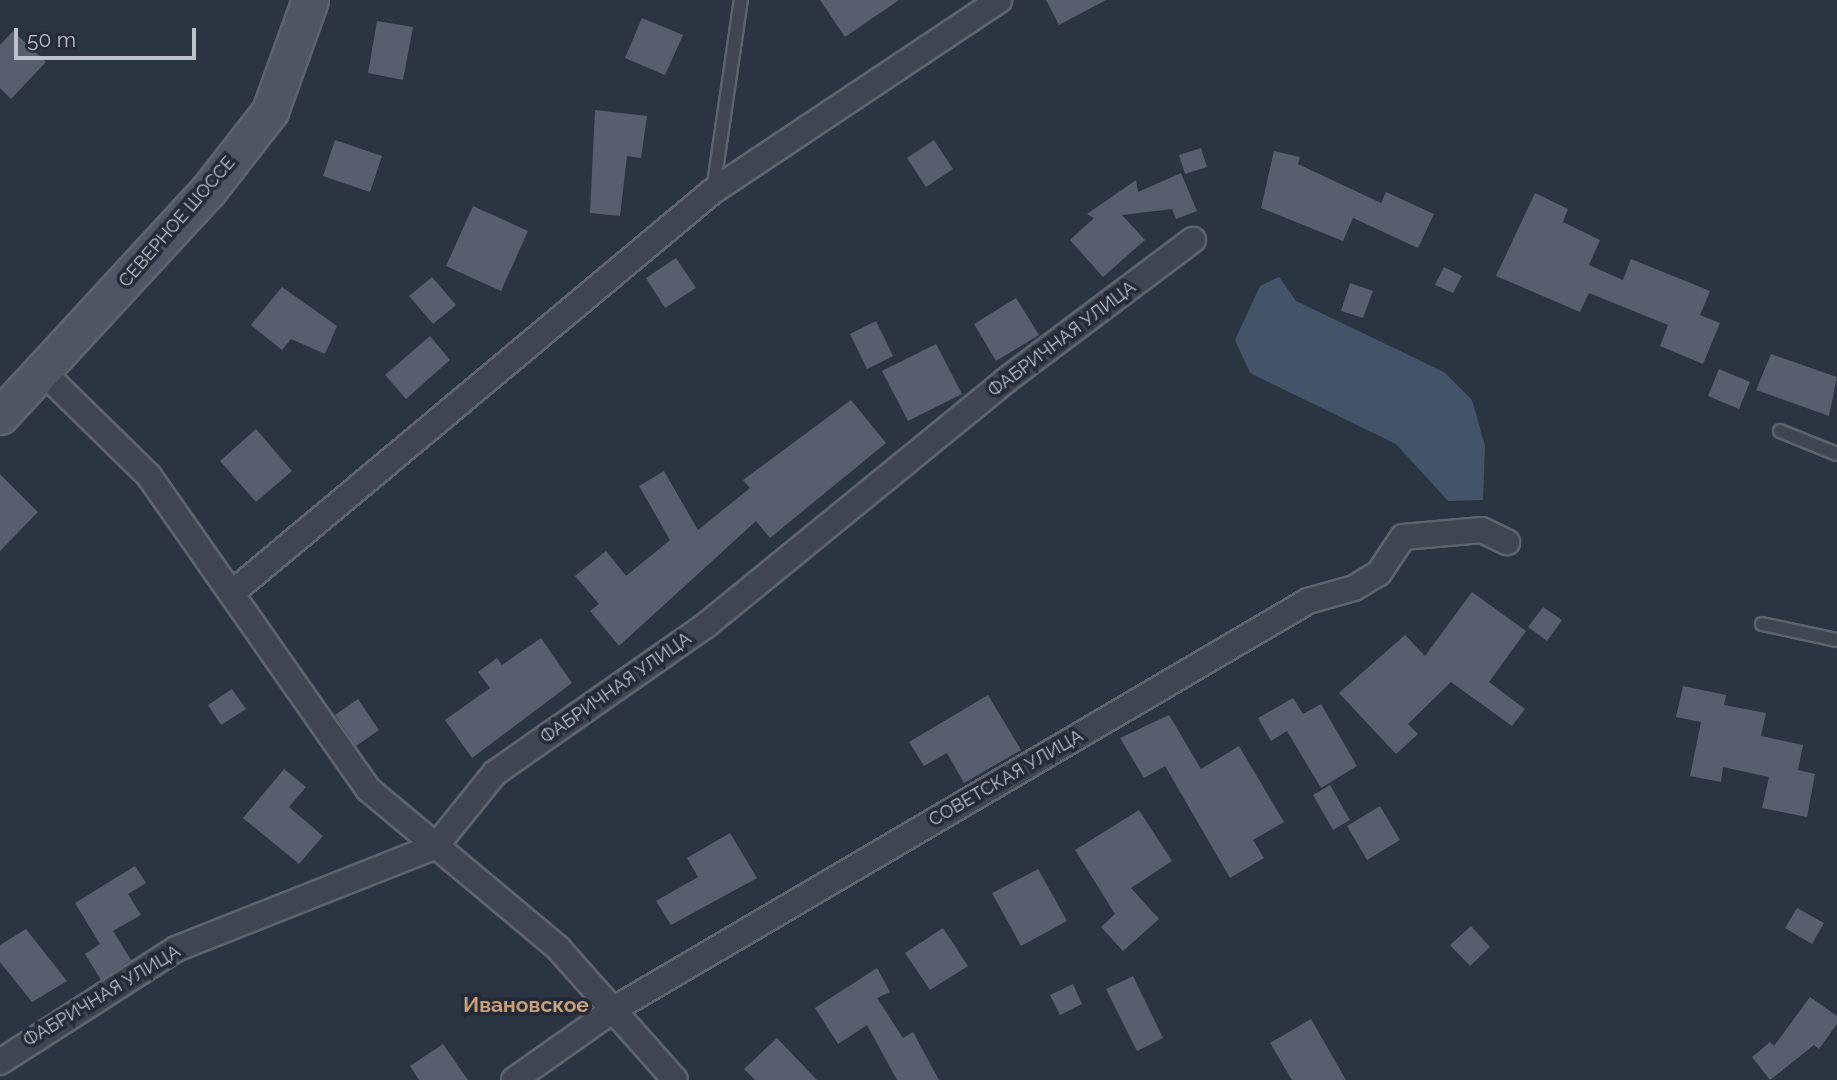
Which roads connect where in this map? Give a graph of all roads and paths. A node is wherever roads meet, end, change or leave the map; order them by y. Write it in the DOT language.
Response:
graph roads {
  1 [pos="310,0"];
  2 [pos="741,0"];
  3 [pos="999,0"];
  4 [pos="713,191"];
  5 [pos="1193,240"];
  6 [pos="44,373"];
  7 [pos="0,416"];
  8 [pos="1780,430"];
  9 [pos="1837,454"];
  10 [pos="1507,542"];
  11 [pos="233,592"];
  12 [pos="1762,624"];
  13 [pos="1837,640"];
  14 [pos="436,846"];
  15 [pos="616,1007"];
  16 [pos="0,1062"];
  17 [pos="514,1080"];
  18 [pos="675,1080"];
  1 -- 6 [label="main road, СЕВЕРНОЕ ШОССЕ"];
  2 -- 4 [label="lane"];
  3 -- 4 [label="street"];
  4 -- 11 [label="street"];
  5 -- 14 [label="street, ФАБРИЧНАЯ УЛИЦА"];
  6 -- 7 [label="main road, СЕВЕРНОЕ ШОССЕ"];
  6 -- 11 [label="street"];
  8 -- 9 [label="lane"];
  10 -- 15 [label="street, СОВЕТСКАЯ УЛИЦА"];
  11 -- 14 [label="street"];
  12 -- 13 [label="lane"];
  14 -- 15 [label="street"];
  14 -- 16 [label="street, ФАБРИЧНАЯ УЛИЦА"];
  15 -- 17 [label="street, СОВЕТСКАЯ УЛИЦА"];
  15 -- 18 [label="street"];
}
